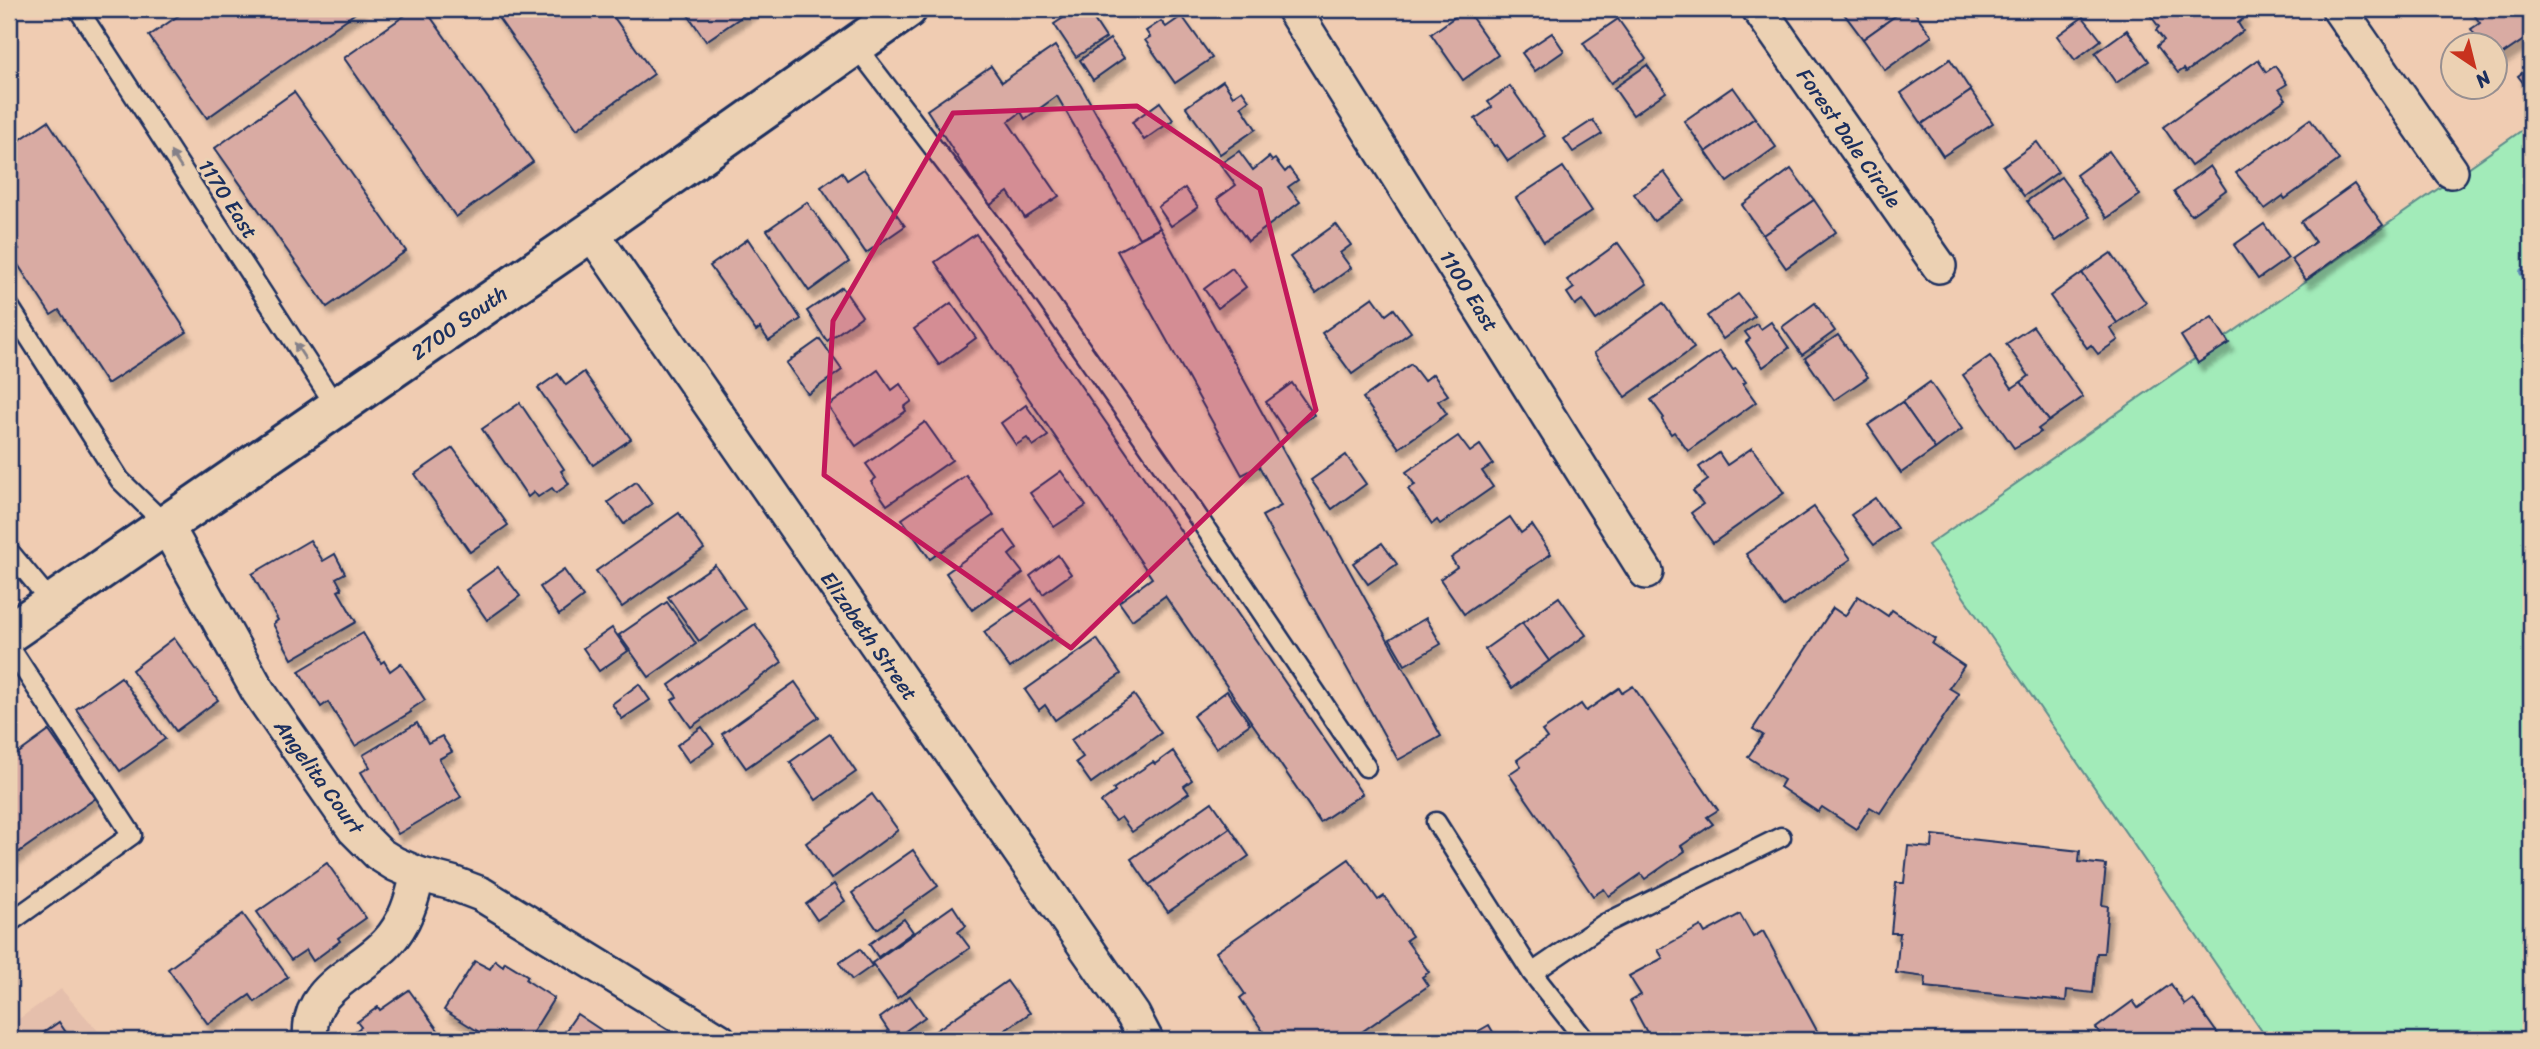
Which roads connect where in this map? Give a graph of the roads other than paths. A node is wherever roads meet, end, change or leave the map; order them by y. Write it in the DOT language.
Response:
graph roads {
  1 [pos="907,9"];
  2 [pos="1293,9"];
  3 [pos="1759,9"];
  4 [pos="2339,9"];
  5 [pos="83,11"];
  6 [pos="855,45"];
  7 [pos="2451,170"];
  8 [pos="591,232"];
  9 [pos="1939,267"];
  10 [pos="9,306"];
  11 [pos="337,408"];
  12 [pos="166,525"];
  13 [pos="9,551"];
  14 [pos="1646,572"];
  15 [pos="51,603"];
  16 [pos="9,633"];
  17 [pos="9,646"];
  18 [pos="1366,767"];
  19 [pos="1436,822"];
  20 [pos="1781,837"];
  21 [pos="418,874"];
  22 [pos="9,923"];
  23 [pos="1532,973"];
  24 [pos="703,1037"];
  25 [pos="311,1040"];
  26 [pos="1146,1040"];
  27 [pos="1585,1040"];
  1 -- 6 [label="street, 2700 South"];
  2 -- 14 [label="street, 1100 East"];
  3 -- 9 [label="street, Forest Dale Circle"];
  4 -- 7 [label="street"];
  11 -- 5 [label="lane, 1170 East, one-way"];
  6 -- 8 [label="street, 2700 South"];
  6 -- 18 [label="lane"];
  8 -- 11 [label="street, 2700 South"];
  8 -- 26 [label="street, Elizabeth Street"];
  10 -- 12 [label="lane"];
  11 -- 12 [label="street, 2700 South"];
  12 -- 15 [label="street, 2700 South"];
  12 -- 21 [label="street, Angelita Court"];
  13 -- 15 [label="lane"];
  15 -- 16 [label="street, 2700 South"];
  17 -- 22 [label="lane"];
  19 -- 23 [label="lane"];
  20 -- 23 [label="lane"];
  21 -- 24 [label="street, Angelita Court"];
  21 -- 25 [label="street"];
  23 -- 27 [label="lane"];
}
